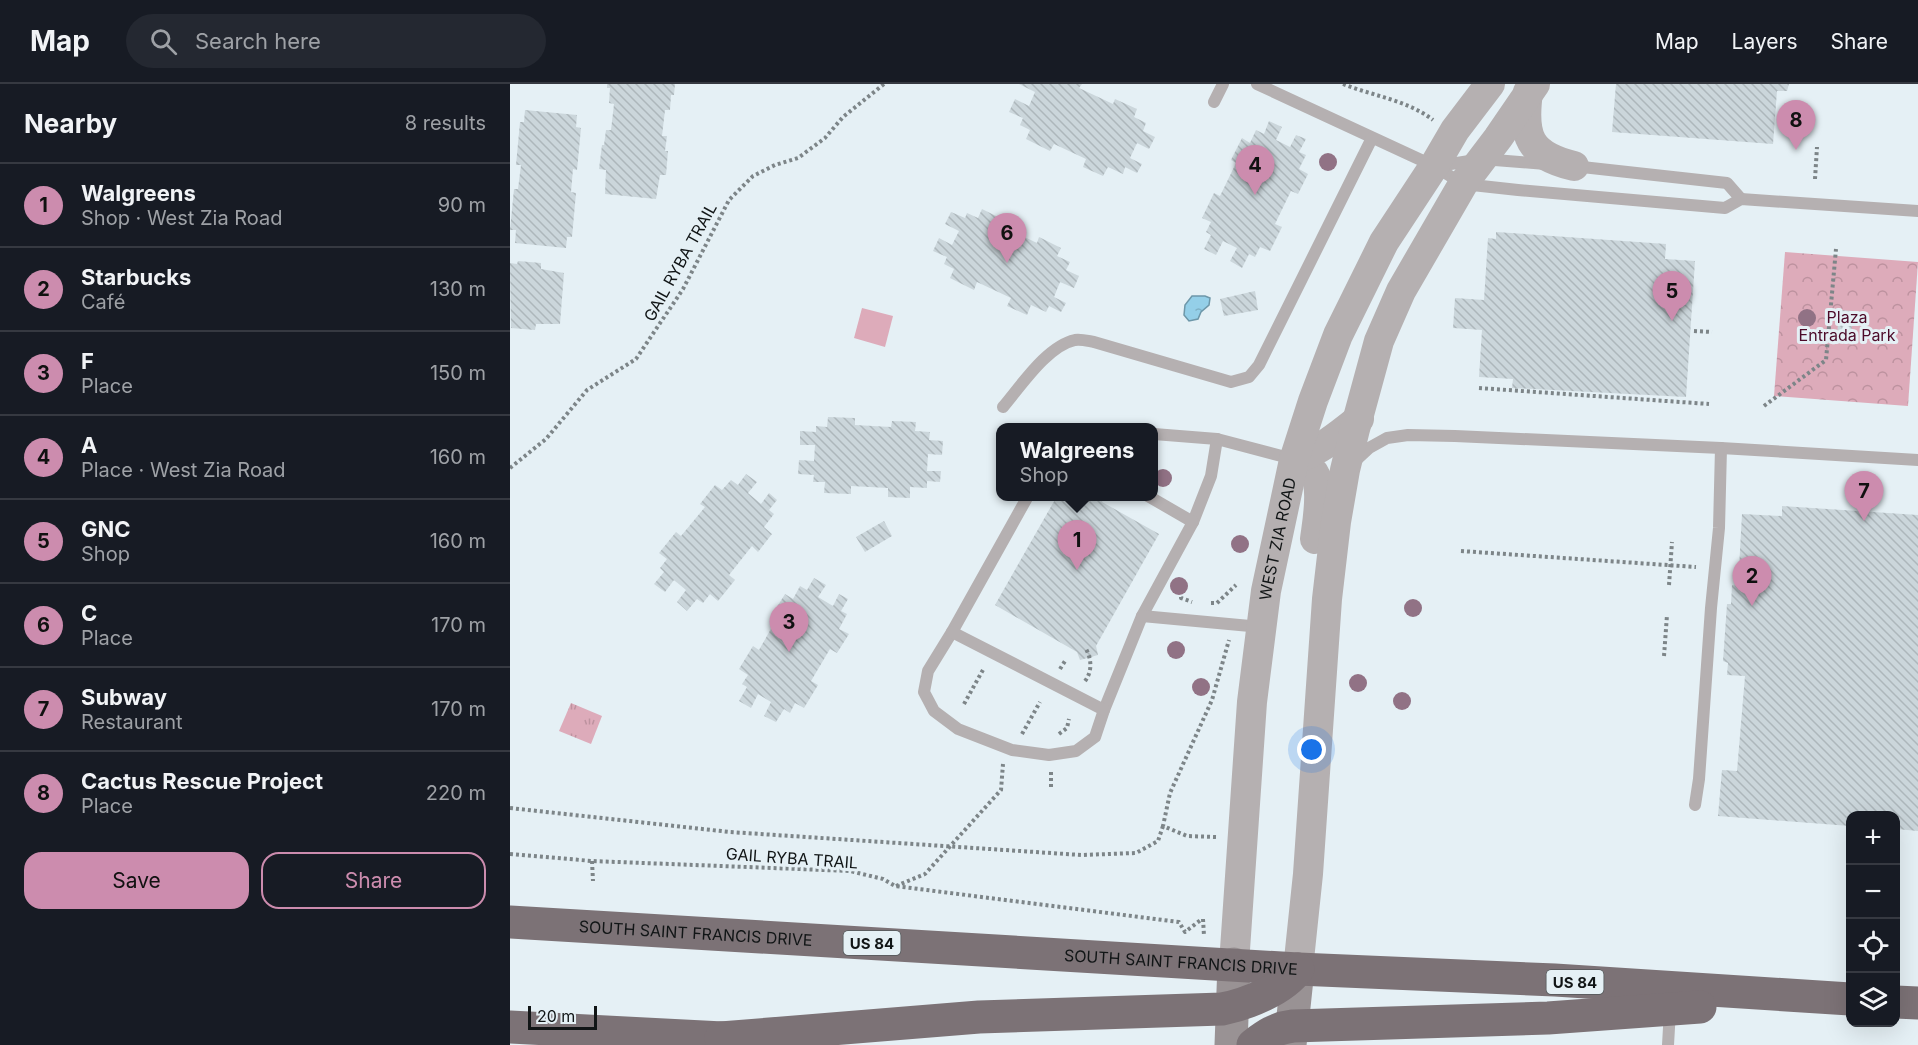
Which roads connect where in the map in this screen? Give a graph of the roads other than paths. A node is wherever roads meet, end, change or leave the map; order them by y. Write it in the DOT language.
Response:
graph roads {
  1 [pos="1223,84"];
  2 [pos="1257,84"];
  3 [pos="1490,84"];
  4 [pos="1532,88"];
  5 [pos="1214,102"];
  6 [pos="1372,138"];
  7 [pos="1482,159"];
  8 [pos="1434,166"];
  9 [pos="1574,166"];
  10 [pos="1463,184"];
  11 [pos="1741,199"];
  12 [pos="1918,211"];
  13 [pos="1003,407"];
  14 [pos="1359,419"];
  15 [pos="1158,434"];
  16 [pos="1217,439"];
  17 [pos="1721,448"];
  18 [pos="1294,460"];
  19 [pos="1918,460"];
  20 [pos="1345,470"];
  21 [pos="1025,501"];
  22 [pos="1157,501"];
  23 [pos="1193,522"];
  24 [pos="1142,616"];
  25 [pos="1263,628"];
  26 [pos="952,632"];
  27 [pos="1104,710"];
  28 [pos="1695,805"];
  29 [pos="1308,874"];
  30 [pos="510,922"];
  31 [pos="1234,964"];
  32 [pos="1298,969"];
  33 [pos="1835,998"];
  34 [pos="1900,1002"];
  35 [pos="1918,1003"];
  36 [pos="1232,1007"];
  37 [pos="1670,1009"];
  38 [pos="510,1027"];
  39 [pos="1291,1035"];
  40 [pos="721,1038"];
  41 [pos="846,1045"];
  42 [pos="1231,1045"];
  43 [pos="1253,1045"];
  44 [pos="1668,1045"];
  1 -- 5 [label="lane"];
  2 -- 6 [label="lane"];
  3 -- 8 [label="street, WEST ZIA ROAD"];
  4 -- 7 [label="street"];
  4 -- 9 [label="street"];
  6 -- 8 [label="lane"];
  6 -- 13 [label="lane"];
  7 -- 8 [label="lane"];
  7 -- 9 [label="lane"];
  7 -- 10 [label="street"];
  8 -- 10 [label="lane"];
  8 -- 18 [label="street, WEST ZIA ROAD"];
  9 -- 11 [label="lane"];
  10 -- 11 [label="lane"];
  10 -- 14 [label="street"];
  11 -- 12 [label="lane"];
  14 -- 18 [label="street"];
  14 -- 20 [label="street"];
  15 -- 16 [label="lane"];
  16 -- 18 [label="lane"];
  16 -- 23 [label="lane"];
  17 -- 19 [label="lane"];
  17 -- 20 [label="lane"];
  17 -- 28 [label="lane"];
  18 -- 25 [label="street, WEST ZIA ROAD"];
  18 -- 29 [label="street"];
  20 -- 29 [label="street"];
  21 -- 26 [label="lane"];
  22 -- 23 [label="lane"];
  23 -- 24 [label="lane"];
  24 -- 25 [label="lane"];
  24 -- 27 [label="lane"];
  25 -- 31 [label="street, WEST ZIA ROAD"];
  26 -- 27 [label="lane"];
  26 -- 27 [label="lane"];
  29 -- 32 [label="street"];
  30 -- 31 [label="highway, SOUTH SAINT FRANCIS DRIVE / US 84"];
  31 -- 32 [label="highway, SOUTH SAINT FRANCIS DRIVE / US 84"];
  31 -- 36 [label="main road, WEST ZIA ROAD"];
  32 -- 33 [label="highway, SOUTH SAINT FRANCIS DRIVE / US 84"];
  32 -- 36 [label="highway"];
  32 -- 39 [label="main road"];
  33 -- 37 [label="highway"];
  34 -- 35 [label="highway"];
  36 -- 40 [label="highway"];
  36 -- 42 [label="main road, WEST ZIA ROAD"];
  37 -- 39 [label="highway"];
  37 -- 44 [label="lane"];
  38 -- 40 [label="highway"];
  39 -- 43 [label="highway"];
  40 -- 41 [label="highway"];
}
